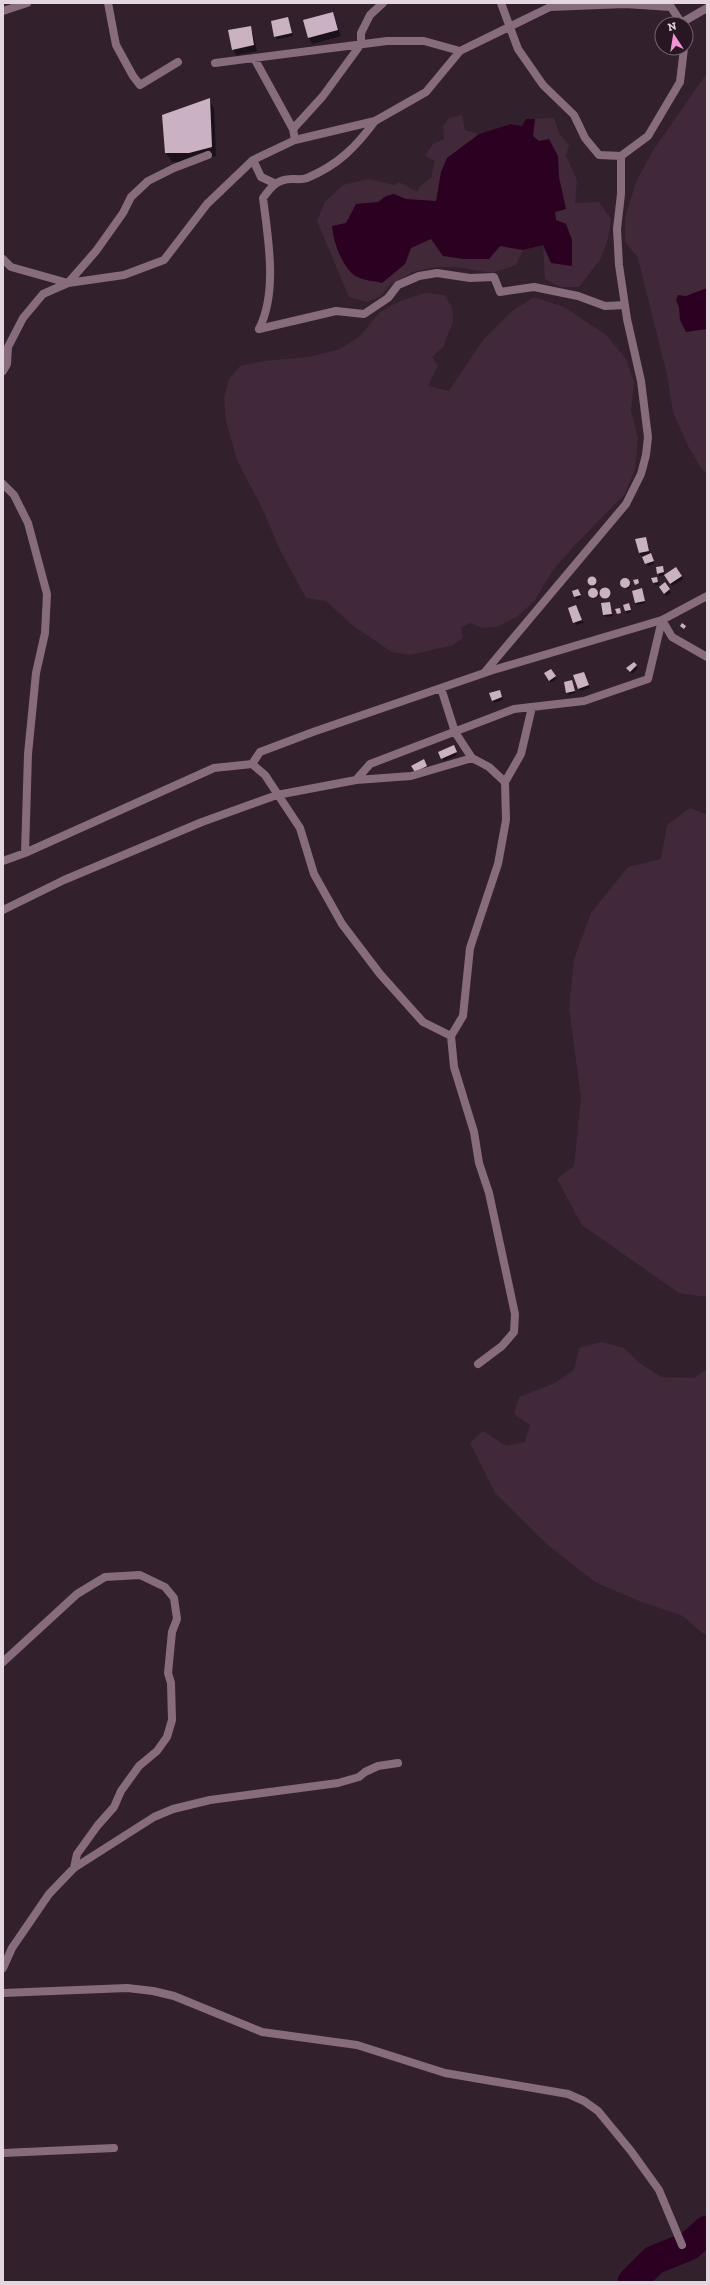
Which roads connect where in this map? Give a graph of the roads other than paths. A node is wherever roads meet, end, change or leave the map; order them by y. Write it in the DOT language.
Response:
graph roads {
  1 [pos="27,3"];
  2 [pos="108,3"];
  3 [pos="383,3"];
  4 [pos="501,3"];
  5 [pos="625,4"];
  6 [pos="707,8"];
  7 [pos="3,11"];
  8 [pos="676,16"];
  9 [pos="694,16"];
  10 [pos="511,26"];
  11 [pos="361,44"];
  12 [pos="460,51"];
  13 [pos="683,56"];
  14 [pos="254,58"];
  15 [pos="178,62"];
  16 [pos="215,63"];
  17 [pos="375,122"];
  18 [pos="293,129"];
  19 [pos="295,140"];
  20 [pos="208,155"];
  21 [pos="621,156"];
  22 [pos="254,160"];
  23 [pos="274,183"];
  24 [pos="3,259"];
  25 [pos="68,283"];
  26 [pos="625,304"];
  27 [pos="3,371"];
  28 [pos="3,484"];
  29 [pos="707,596"];
  30 [pos="662,620"];
  31 [pos="707,658"];
  32 [pos="483,674"];
  33 [pos="441,688"];
  34 [pos="532,707"];
  35 [pos="455,732"];
  36 [pos="472,758"];
  37 [pos="252,764"];
  38 [pos="356,780"];
  39 [pos="505,782"];
  40 [pos="277,795"];
  41 [pos="25,853"];
  42 [pos="3,861"];
  43 [pos="3,910"];
  44 [pos="451,1036"];
  45 [pos="478,1364"];
  46 [pos="3,1662"];
  47 [pos="398,1763"];
  48 [pos="74,1868"];
  49 [pos="3,1968"];
  50 [pos="3,1993"];
  51 [pos="114,2148"];
  52 [pos="3,2154"];
  53 [pos="682,2245"];
  1 -- 7 [label="street"];
  2 -- 15 [label="street"];
  3 -- 11 [label="street"];
  4 -- 10 [label="street"];
  5 -- 8 [label="street"];
  5 -- 10 [label="street"];
  6 -- 9 [label="street"];
  10 -- 12 [label="street"];
  10 -- 21 [label="street"];
  11 -- 12 [label="street"];
  11 -- 14 [label="street"];
  11 -- 18 [label="street"];
  12 -- 17 [label="street"];
  13 -- 21 [label="street"];
  14 -- 16 [label="street"];
  14 -- 18 [label="street"];
  17 -- 19 [label="street"];
  17 -- 23 [label="street"];
  18 -- 19 [label="street"];
  19 -- 22 [label="street"];
  20 -- 25 [label="street"];
  21 -- 26 [label="street"];
  22 -- 23 [label="street"];
  22 -- 25 [label="street"];
  23 -- 26 [label="street"];
  24 -- 25 [label="street"];
  25 -- 27 [label="street"];
  26 -- 32 [label="street"];
  28 -- 41 [label="street"];
  29 -- 30 [label="street"];
  30 -- 31 [label="street"];
  30 -- 32 [label="street"];
  30 -- 34 [label="street"];
  32 -- 33 [label="street"];
  33 -- 35 [label="street"];
  33 -- 37 [label="street"];
  34 -- 35 [label="street"];
  34 -- 39 [label="street"];
  35 -- 36 [label="street"];
  35 -- 38 [label="street"];
  36 -- 38 [label="street"];
  36 -- 39 [label="street"];
  37 -- 40 [label="street"];
  37 -- 41 [label="street"];
  38 -- 40 [label="street"];
  39 -- 44 [label="street"];
  40 -- 43 [label="street"];
  40 -- 44 [label="street"];
  41 -- 42 [label="street"];
  44 -- 45 [label="street"];
  46 -- 48 [label="street"];
  47 -- 48 [label="street"];
  48 -- 49 [label="street"];
  50 -- 53 [label="street"];
  51 -- 52 [label="street"];
}
